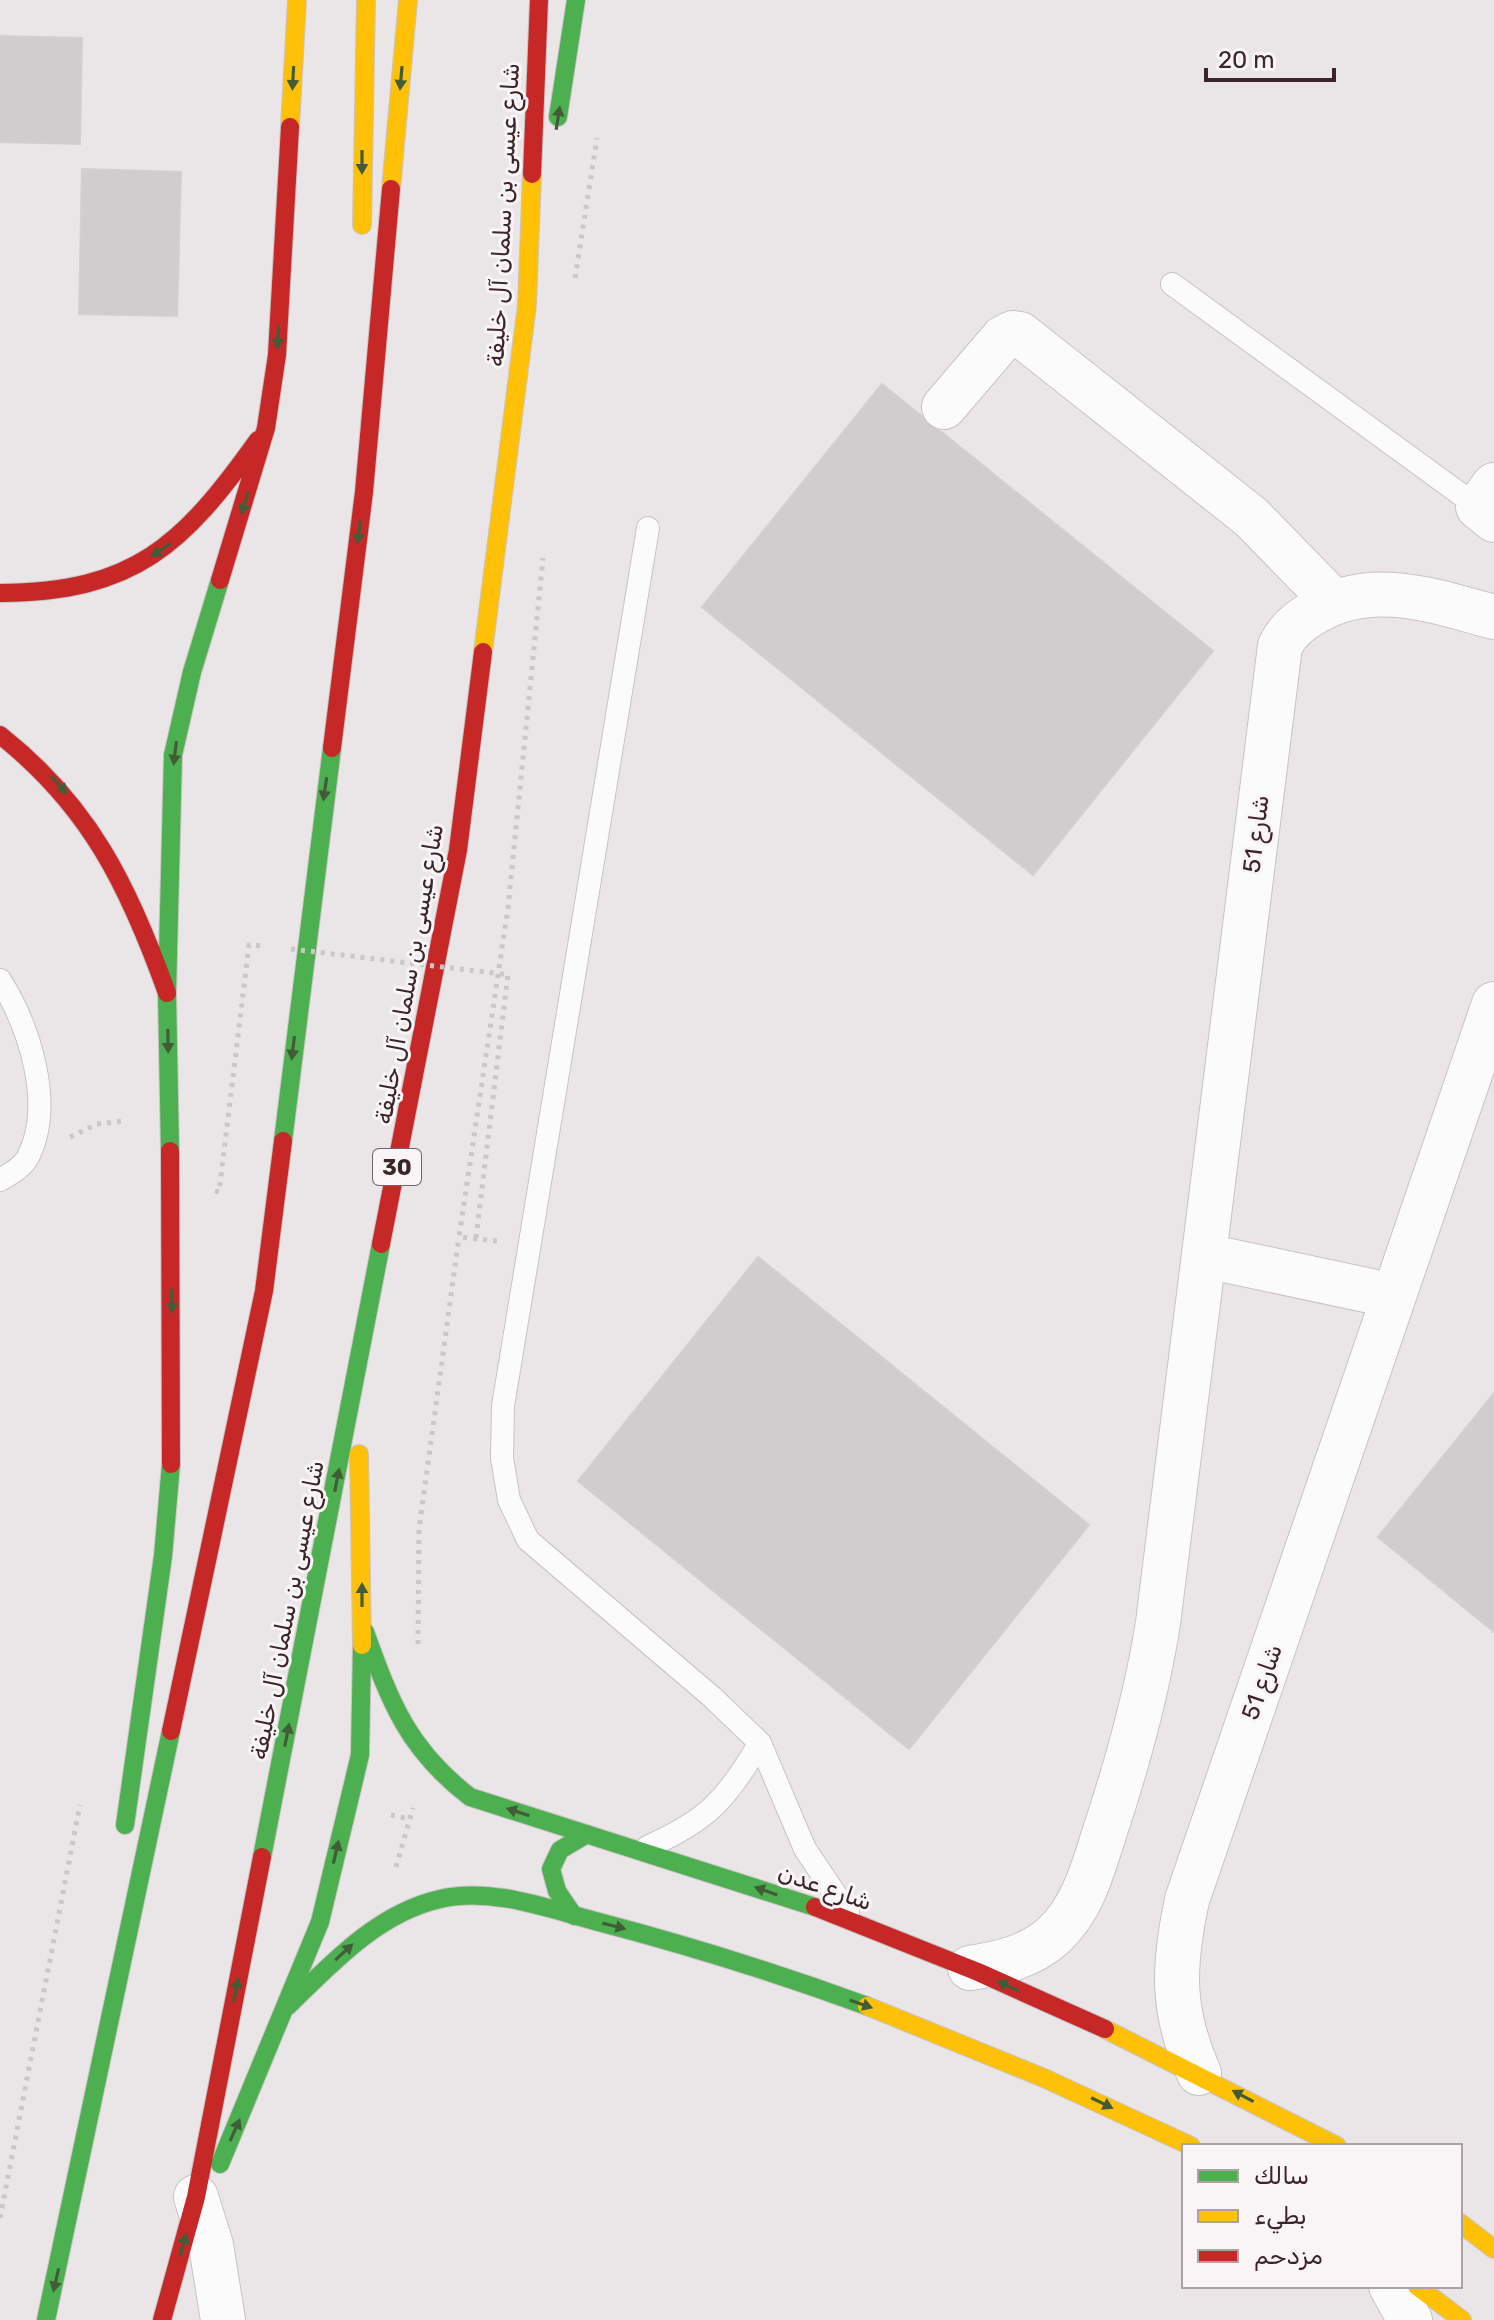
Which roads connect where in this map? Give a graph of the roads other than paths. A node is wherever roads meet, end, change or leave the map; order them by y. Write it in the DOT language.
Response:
graph roads {
  1 [pos="297,0"];
  2 [pos="366,0"];
  3 [pos="408,0"];
  4 [pos="539,0"];
  5 [pos="576,0"];
  6 [pos="363,241"];
  7 [pos="1172,284"];
  8 [pos="363,288"];
  9 [pos="527,305"];
  10 [pos="944,407"];
  11 [pos="266,428"];
  12 [pos="364,492"];
  13 [pos="1489,504"];
  14 [pos="648,528"];
  15 [pos="0,593"];
  16 [pos="1334,602"];
  17 [pos="1494,617"];
  18 [pos="0,735"];
  19 [pos="0,980"];
  20 [pos="167,993"];
  21 [pos="1494,1004"];
  22 [pos="0,1180"];
  23 [pos="1206,1256"];
  24 [pos="1394,1296"];
  25 [pos="355,1392"];
  26 [pos="363,1626"];
  27 [pos="760,1743"];
  28 [pos="587,1834"];
  29 [pos="121,1851"];
  30 [pos="639,1851"];
  31 [pos="574,1916"];
  32 [pos="853,1921"];
  33 [pos="110,1929"];
  34 [pos="970,1968"];
  35 [pos="288,2006"];
  36 [pos="1199,2073"];
  37 [pos="1279,2115"];
  38 [pos="1187,2144"];
  39 [pos="1290,2144"];
  40 [pos="1333,2144"];
  41 [pos="196,2197"];
  42 [pos="1462,2212"];
  43 [pos="1483,2216"];
  44 [pos="1462,2225"];
  45 [pos="66,2240"];
  46 [pos="1494,2249"];
  47 [pos="1392,2288"];
  48 [pos="1420,2288"];
  49 [pos="46,2320"];
  50 [pos="162,2320"];
  51 [pos="223,2320"];
  52 [pos="1410,2320"];
  53 [pos="1462,2320"];
  1 -- 11 [label="main road, one-way"];
  2 -- 6 [label="main road, one-way"];
  3 -- 12 [label="main road, one-way"];
  4 -- 9 [label="main road, شارع عيسى بن سلمان آل خليفة / 30"];
  9 -- 5 [label="main road, one-way"];
  7 -- 13 [label="lane"];
  8 -- 12 [label="main road"];
  9 -- 25 [label="main road, شارع عيسى بن سلمان آل خليفة / 30"];
  10 -- 16 [label="street"];
  11 -- 15 [label="main road, one-way"];
  11 -- 20 [label="main road, one-way"];
  12 -- 45 [label="main road, one-way"];
  14 -- 27 [label="lane"];
  16 -- 17 [label="street, شارع 51"];
  16 -- 23 [label="street, شارع 51"];
  18 -- 20 [label="main road, one-way"];
  19 -- 22 [label="lane"];
  20 -- 29 [label="main road, one-way"];
  21 -- 24 [label="street, شارع 51"];
  23 -- 24 [label="street"];
  23 -- 34 [label="street, شارع 51"];
  24 -- 36 [label="street, شارع 51"];
  26 -- 25 [label="main road, one-way"];
  41 -- 25 [label="main road, شارع عيسى بن سلمان آل خليفة / 30, one-way"];
  28 -- 26 [label="main road, شارع عدن, one-way"];
  35 -- 26 [label="main road, one-way"];
  27 -- 30 [label="lane"];
  27 -- 32 [label="lane"];
  28 -- 30 [label="main road, شارع عدن"];
  28 -- 31 [label="main road"];
  32 -- 30 [label="main road, شارع عدن, one-way"];
  35 -- 31 [label="main road, one-way"];
  31 -- 38 [label="main road, one-way"];
  32 -- 34 [label="main road, شارع عدن"];
  33 -- 45 [label="main road"];
  36 -- 34 [label="main road, شارع عدن, one-way"];
  41 -- 35 [label="main road, one-way"];
  37 -- 36 [label="main road, شارع عدن, one-way"];
  37 -- 39 [label="main road"];
  37 -- 40 [label="main road, شارع عدن"];
  50 -- 41 [label="main road, شارع عيسى بن سلمان آل خليفة / 30, one-way"];
  41 -- 51 [label="street"];
  42 -- 43 [label="main road"];
  44 -- 46 [label="main road"];
  45 -- 49 [label="main road, one-way"];
  47 -- 52 [label="street"];
  48 -- 53 [label="main road"];
}
